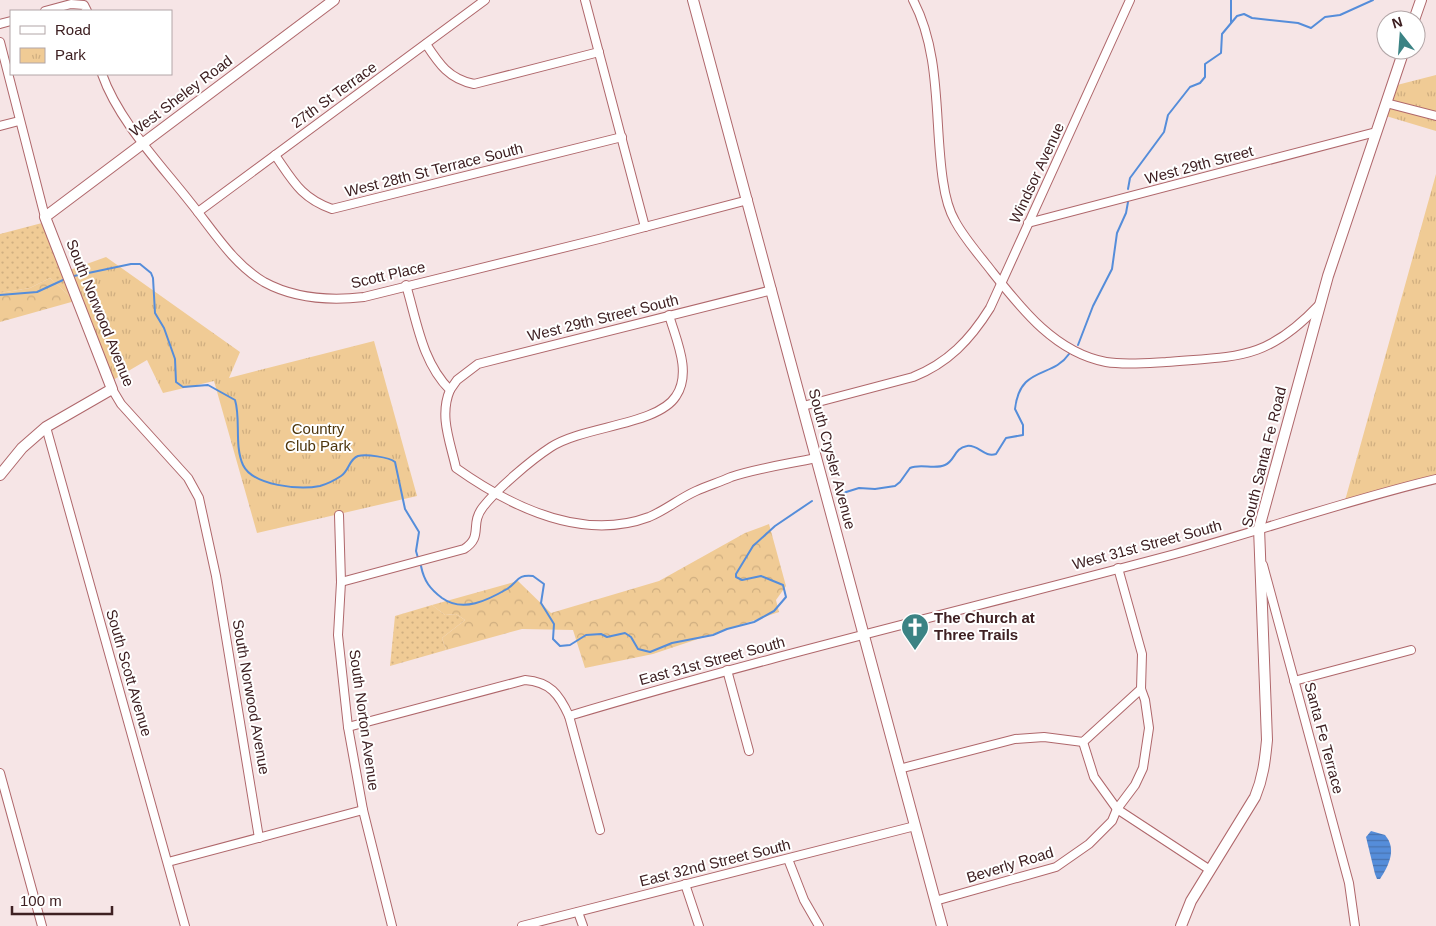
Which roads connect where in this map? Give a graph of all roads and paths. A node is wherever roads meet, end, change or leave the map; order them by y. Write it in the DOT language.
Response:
graph roads {
  1 [pos="334,0"];
  2 [pos="485,0"];
  3 [pos="585,0"];
  4 [pos="693,0"];
  5 [pos="913,0"];
  6 [pos="1130,0"];
  7 [pos="85,8"];
  8 [pos="49,10"];
  9 [pos="0,42"];
  10 [pos="426,44"];
  11 [pos="599,52"];
  12 [pos="1401,60"];
  13 [pos="102,75"];
  14 [pos="1386,103"];
  15 [pos="1436,116"];
  16 [pos="19,121"];
  17 [pos="0,126"];
  18 [pos="1376,132"];
  19 [pos="622,138"];
  20 [pos="143,143"];
  21 [pos="276,155"];
  22 [pos="748,200"];
  23 [pos="198,212"];
  24 [pos="46,217"];
  25 [pos="1028,223"];
  26 [pos="645,227"];
  27 [pos="1001,283"];
  28 [pos="406,285"];
  29 [pos="772,290"];
  30 [pos="1320,305"];
  31 [pos="669,316"];
  32 [pos="112,389"];
  33 [pos="450,390"];
  34 [pos="802,406"];
  35 [pos="46,427"];
  36 [pos="816,458"];
  37 [pos="0,475"];
  38 [pos="1436,479"];
  39 [pos="497,492"];
  40 [pos="339,515"];
  41 [pos="1259,528"];
  42 [pos="1261,558"];
  43 [pos="1118,568"];
  44 [pos="342,582"];
  45 [pos="864,636"];
  46 [pos="1411,650"];
  47 [pos="727,670"];
  48 [pos="1294,681"];
  49 [pos="1141,690"];
  50 [pos="569,716"];
  51 [pos="348,727"];
  52 [pos="1083,742"];
  53 [pos="749,751"];
  54 [pos="899,769"];
  55 [pos="0,773"];
  56 [pos="363,810"];
  57 [pos="1117,810"];
  58 [pos="914,826"];
  59 [pos="600,830"];
  60 [pos="259,838"];
  61 [pos="788,859"];
  62 [pos="168,862"];
  63 [pos="1210,870"];
  64 [pos="685,884"];
  65 [pos="935,901"];
  66 [pos="578,912"];
  67 [pos="42,926"];
  68 [pos="185,926"];
  69 [pos="392,926"];
  70 [pos="522,926"];
  71 [pos="582,926"];
  72 [pos="699,926"];
  73 [pos="819,926"];
  74 [pos="942,926"];
  75 [pos="1180,926"];
  76 [pos="1356,926"];
  1 -- 20 [label="street, West Sheley Road"];
  2 -- 10 [label="street, 27th St Terrace"];
  3 -- 11 [label="street"];
  4 -- 22 [label="street, South Crysler Avenue"];
  5 -- 27 [label="street"];
  6 -- 25 [label="street, Windsor Avenue"];
  7 -- 8 [label="street"];
  9 -- 16 [label="street, South Norwood Avenue"];
  10 -- 11 [label="street"];
  10 -- 21 [label="street, 27th St Terrace"];
  11 -- 19 [label="street"];
  12 -- 14 [label="street, South Santa Fe Road"];
  13 -- 20 [label="street, Scott Place"];
  14 -- 15 [label="street"];
  14 -- 18 [label="street, South Santa Fe Road"];
  16 -- 17 [label="street"];
  16 -- 24 [label="street, South Norwood Avenue"];
  18 -- 25 [label="street, West 29th Street"];
  18 -- 30 [label="street, South Santa Fe Road"];
  19 -- 21 [label="street, West 28th St Terrace South"];
  19 -- 26 [label="street"];
  20 -- 23 [label="street, Scott Place"];
  20 -- 24 [label="street, West Sheley Road"];
  21 -- 23 [label="street, 27th St Terrace"];
  22 -- 26 [label="street, Scott Place"];
  22 -- 29 [label="street, South Crysler Avenue"];
  23 -- 28 [label="street, Scott Place"];
  24 -- 32 [label="street, South Norwood Avenue"];
  25 -- 27 [label="street, Windsor Avenue"];
  26 -- 28 [label="street, Scott Place"];
  27 -- 30 [label="street"];
  27 -- 34 [label="street, Windsor Avenue"];
  28 -- 33 [label="street"];
  29 -- 31 [label="street, West 29th Street South"];
  29 -- 34 [label="street, South Crysler Avenue"];
  30 -- 41 [label="street, South Santa Fe Road"];
  31 -- 33 [label="street, West 29th Street South"];
  31 -- 39 [label="street"];
  32 -- 35 [label="street"];
  32 -- 60 [label="street, South Norwood Avenue"];
  33 -- 39 [label="street"];
  34 -- 36 [label="street, South Crysler Avenue"];
  35 -- 37 [label="street"];
  35 -- 62 [label="street, South Scott Avenue"];
  36 -- 39 [label="street"];
  36 -- 45 [label="street, South Crysler Avenue"];
  38 -- 41 [label="street, West 31st Street South"];
  39 -- 44 [label="street"];
  40 -- 44 [label="street, South Norton Avenue"];
  41 -- 42 [label="street, South Santa Fe Road"];
  41 -- 43 [label="street, West 31st Street South"];
  42 -- 48 [label="street, Santa Fe Terrace"];
  42 -- 63 [label="street, South Santa Fe Road"];
  43 -- 45 [label="street, West 31st Street South"];
  43 -- 49 [label="street, Beverly Road"];
  44 -- 51 [label="street, South Norton Avenue"];
  45 -- 47 [label="street, East 31st Street South"];
  45 -- 54 [label="street, South Crysler Avenue"];
  46 -- 48 [label="street"];
  47 -- 50 [label="street, East 31st Street South"];
  47 -- 53 [label="street"];
  48 -- 76 [label="street, Santa Fe Terrace"];
  49 -- 52 [label="street"];
  49 -- 57 [label="street, Beverly Road"];
  50 -- 51 [label="street"];
  50 -- 59 [label="street"];
  51 -- 56 [label="street, South Norton Avenue"];
  52 -- 54 [label="street"];
  52 -- 57 [label="street"];
  54 -- 58 [label="street, South Crysler Avenue"];
  55 -- 67 [label="street"];
  56 -- 60 [label="street"];
  56 -- 69 [label="street, South Norton Avenue"];
  57 -- 63 [label="street"];
  57 -- 65 [label="street, Beverly Road"];
  58 -- 61 [label="street, East 32nd Street South"];
  58 -- 65 [label="street, South Crysler Avenue"];
  60 -- 62 [label="street"];
  61 -- 64 [label="street, East 32nd Street South"];
  61 -- 73 [label="street"];
  62 -- 68 [label="street, South Scott Avenue"];
  63 -- 75 [label="street, South Santa Fe Road"];
  64 -- 66 [label="street, East 32nd Street South"];
  64 -- 72 [label="street"];
  65 -- 74 [label="street, South Crysler Avenue"];
  66 -- 70 [label="street, East 32nd Street South"];
  66 -- 71 [label="street"];
}
